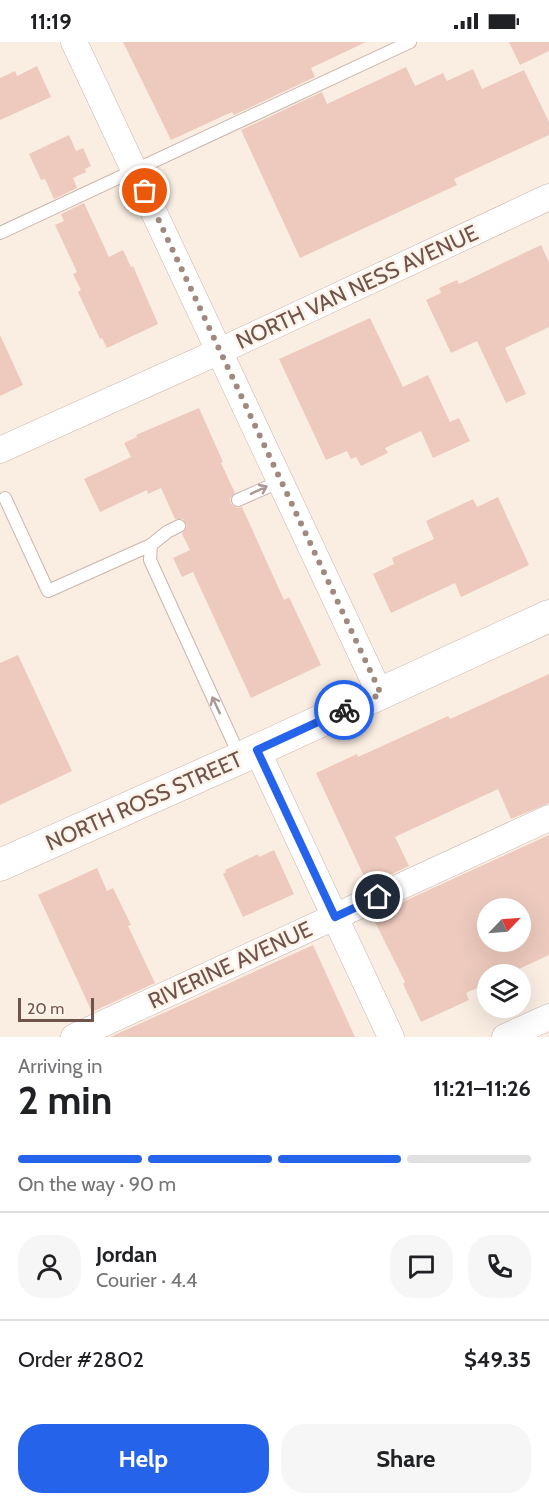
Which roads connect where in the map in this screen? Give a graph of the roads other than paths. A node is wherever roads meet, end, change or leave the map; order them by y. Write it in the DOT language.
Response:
graph roads {
  1 [pos="74,42"];
  2 [pos="410,42"];
  3 [pos="135,171"];
  4 [pos="549,197"];
  5 [pos="0,233"];
  6 [pos="220,351"];
  7 [pos="0,450"];
  8 [pos="281,481"];
  9 [pos="5,498"];
  10 [pos="238,500"];
  11 [pos="179,526"];
  12 [pos="151,545"];
  13 [pos="549,616"];
  14 [pos="381,694"];
  15 [pos="249,754"];
  16 [pos="549,818"];
  17 [pos="0,865"];
  18 [pos="335,917"];
  19 [pos="549,1017"];
  20 [pos="390,1036"];
  21 [pos="74,1037"];
  22 [pos="505,1037"];
  1 -- 3 [label="street"];
  2 -- 3 [label="lane"];
  3 -- 5 [label="lane"];
  3 -- 6 [label="street"];
  4 -- 6 [label="street, NORTH VAN NESS AVENUE"];
  6 -- 7 [label="street, NORTH VAN NESS AVENUE"];
  6 -- 8 [label="street"];
  10 -- 8 [label="lane, one-way"];
  8 -- 14 [label="street"];
  9 -- 12 [label="lane"];
  11 -- 12 [label="lane"];
  15 -- 12 [label="lane, one-way"];
  13 -- 14 [label="street, NORTH ROSS STREET"];
  14 -- 15 [label="street, NORTH ROSS STREET"];
  15 -- 17 [label="street, NORTH ROSS STREET"];
  15 -- 18 [label="street"];
  16 -- 18 [label="street, RIVERINE AVENUE"];
  18 -- 20 [label="street"];
  18 -- 21 [label="street, RIVERINE AVENUE"];
  19 -- 22 [label="street"];
}
